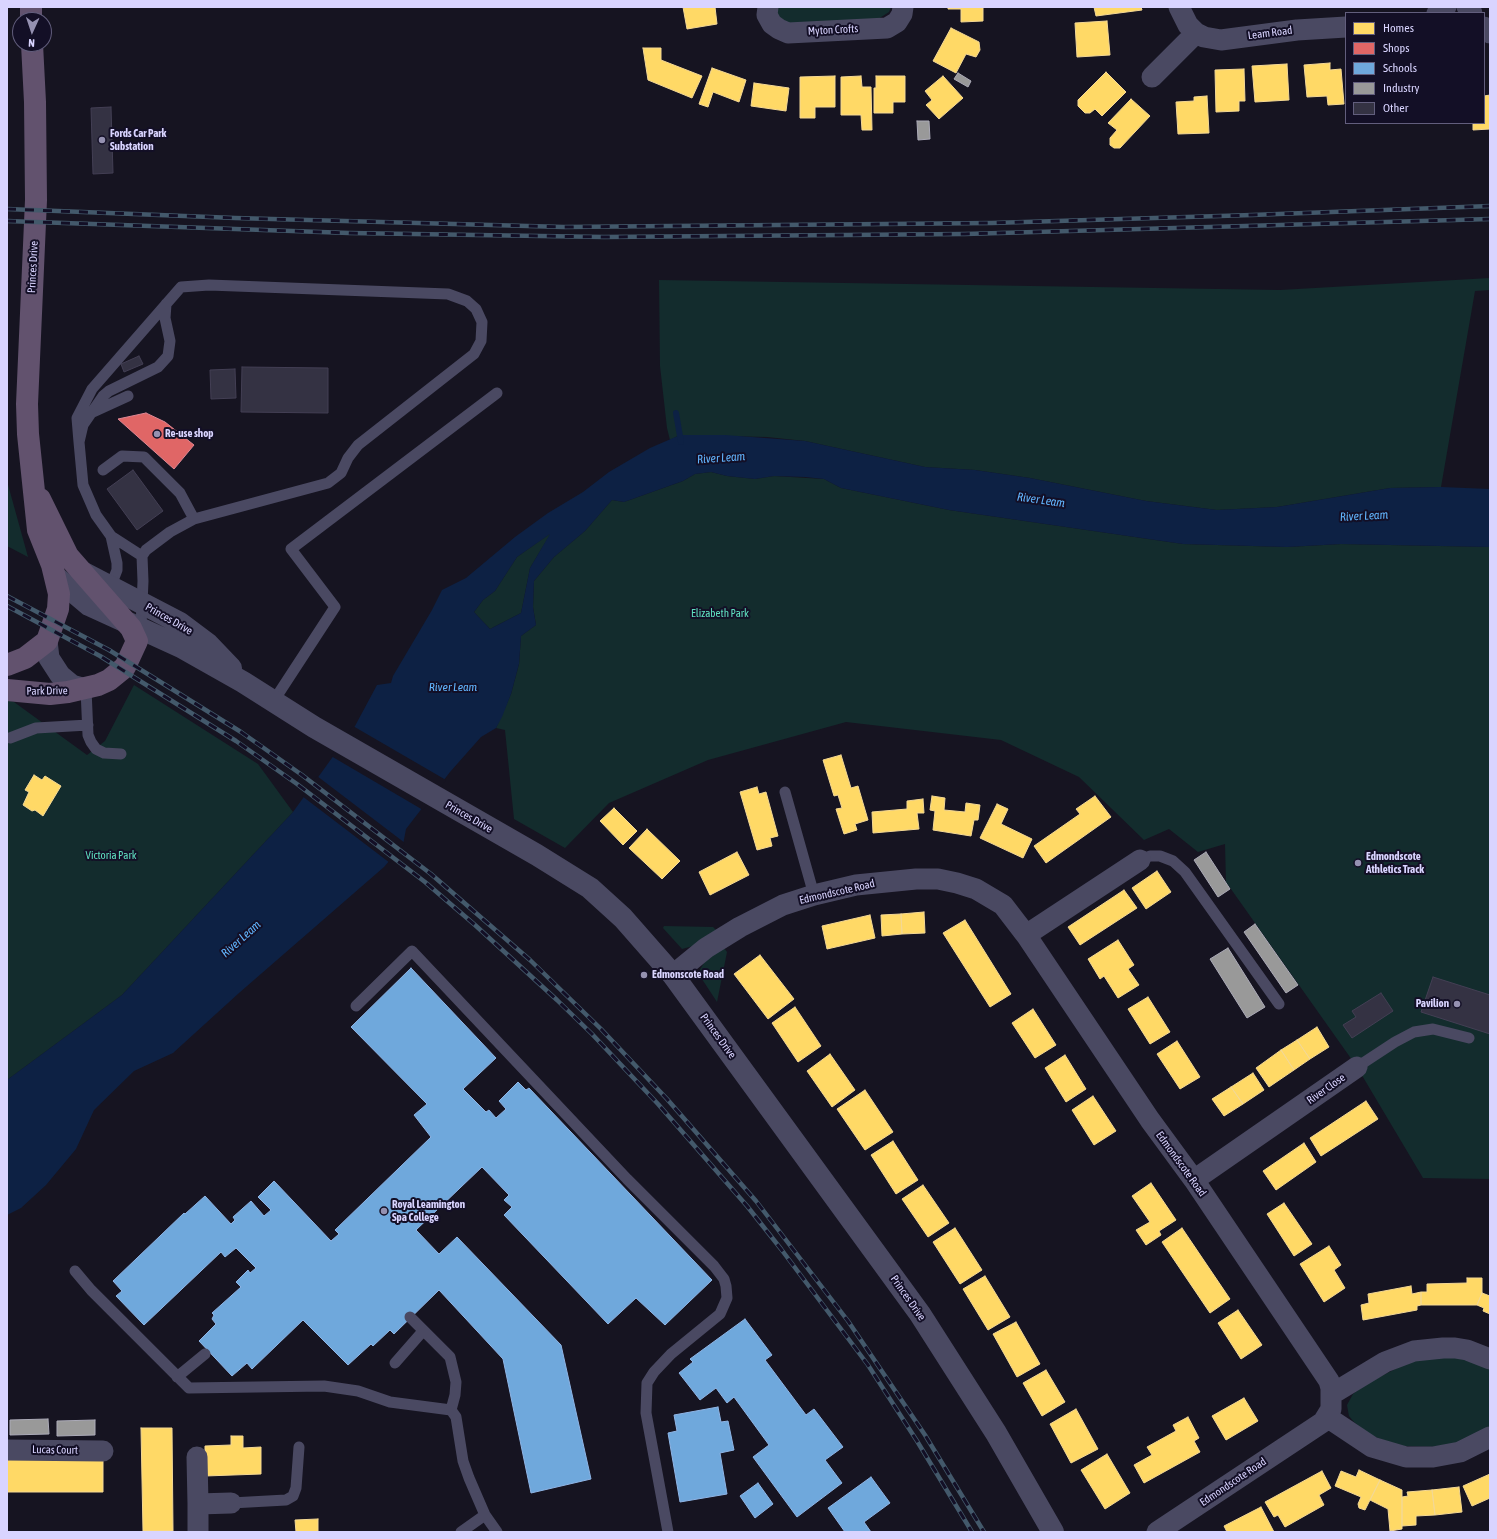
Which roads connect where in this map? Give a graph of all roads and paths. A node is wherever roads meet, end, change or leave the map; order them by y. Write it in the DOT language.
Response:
graph roads {
  1 [pos="768,7"];
  2 [pos="903,7"];
  3 [pos="1179,7"];
  4 [pos="1345,27"];
  5 [pos="1196,33"];
  6 [pos="32,52"];
  7 [pos="1152,77"];
  8 [pos="166,304"];
  9 [pos="497,393"];
  10 [pos="128,396"];
  11 [pos="93,412"];
  12 [pos="79,442"];
  13 [pos="103,470"];
  14 [pos="35,489"];
  15 [pos="194,519"];
  16 [pos="111,536"];
  17 [pos="142,556"];
  18 [pos="82,572"];
  19 [pos="57,578"];
  20 [pos="110,588"];
  21 [pos="141,603"];
  22 [pos="135,630"];
  23 [pos="47,642"];
  24 [pos="7,665"];
  25 [pos="243,682"];
  26 [pos="86,688"];
  27 [pos="7,690"];
  28 [pos="273,702"];
  29 [pos="88,725"];
  30 [pos="10,738"];
  31 [pos="121,754"];
  32 [pos="785,792"];
  33 [pos="1140,860"];
  34 [pos="814,894"];
  35 [pos="1026,935"];
  36 [pos="673,975"];
  37 [pos="1279,1004"];
  38 [pos="356,1006"];
  39 [pos="1469,1038"];
  40 [pos="1357,1067"];
  41 [pos="1194,1180"];
  42 [pos="75,1271"];
  43 [pos="410,1317"];
  44 [pos="423,1331"];
  45 [pos="205,1354"];
  46 [pos="1490,1359"];
  47 [pos="395,1363"];
  48 [pos="177,1377"];
  49 [pos="1332,1394"];
  50 [pos="451,1410"];
  51 [pos="1327,1417"];
  52 [pos="1490,1437"];
  53 [pos="299,1447"];
  54 [pos="7,1450"];
  55 [pos="103,1451"];
  56 [pos="197,1457"];
  57 [pos="231,1503"];
  58 [pos="198,1504"];
  59 [pos="485,1515"];
  60 [pos="198,1532"];
  61 [pos="461,1532"];
  62 [pos="497,1532"];
  63 [pos="668,1532"];
  64 [pos="1053,1532"];
  65 [pos="1157,1532"];
  1 -- 2 [label="street, Myton Crofts"];
  3 -- 5 [label="street"];
  4 -- 5 [label="street, Leam Road"];
  5 -- 7 [label="street"];
  6 -- 14 [label="highway, Princes Drive"];
  8 -- 11 [label="lane"];
  8 -- 12 [label="lane"];
  8 -- 15 [label="lane"];
  9 -- 28 [label="lane"];
  10 -- 11 [label="lane"];
  11 -- 12 [label="lane"];
  12 -- 16 [label="lane"];
  13 -- 15 [label="lane"];
  14 -- 18 [label="highway, Princes Drive"];
  14 -- 19 [label="highway, Princes Drive"];
  15 -- 17 [label="lane"];
  16 -- 17 [label="lane"];
  16 -- 20 [label="lane"];
  17 -- 21 [label="lane"];
  18 -- 20 [label="street, Princes Drive"];
  18 -- 22 [label="highway, Princes Drive"];
  19 -- 22 [label="street, Princes Drive"];
  19 -- 23 [label="highway, Park Drive"];
  20 -- 21 [label="street, Princes Drive"];
  20 -- 22 [label="lane"];
  21 -- 22 [label="lane"];
  21 -- 25 [label="street, Princes Drive"];
  22 -- 25 [label="street, Princes Drive"];
  22 -- 26 [label="highway, Park Drive"];
  23 -- 24 [label="highway"];
  23 -- 26 [label="street, Park Drive"];
  25 -- 28 [label="street, Princes Drive"];
  26 -- 27 [label="highway, Park Drive"];
  26 -- 29 [label="lane"];
  28 -- 36 [label="street, Princes Drive"];
  29 -- 30 [label="lane"];
  29 -- 31 [label="lane"];
  32 -- 34 [label="lane"];
  33 -- 35 [label="street"];
  33 -- 37 [label="lane"];
  34 -- 35 [label="street, Edmondscote Road"];
  34 -- 36 [label="street, Edmondscote Road"];
  35 -- 41 [label="street, Edmondscote Road"];
  36 -- 64 [label="street, Princes Drive"];
  38 -- 63 [label="lane"];
  39 -- 40 [label="lane, River Close"];
  40 -- 41 [label="street, River Close"];
  41 -- 49 [label="street, Edmondscote Road"];
  42 -- 48 [label="lane"];
  43 -- 44 [label="lane"];
  44 -- 47 [label="lane"];
  44 -- 50 [label="lane"];
  45 -- 48 [label="lane"];
  46 -- 49 [label="street"];
  48 -- 50 [label="lane"];
  49 -- 51 [label="street"];
  50 -- 59 [label="lane"];
  51 -- 52 [label="street"];
  51 -- 65 [label="street, Edmondscote Road"];
  53 -- 57 [label="lane"];
  54 -- 55 [label="street, Lucas Court"];
  56 -- 58 [label="street"];
  57 -- 58 [label="street"];
  58 -- 60 [label="street"];
  59 -- 61 [label="lane"];
  59 -- 62 [label="lane"];
}
